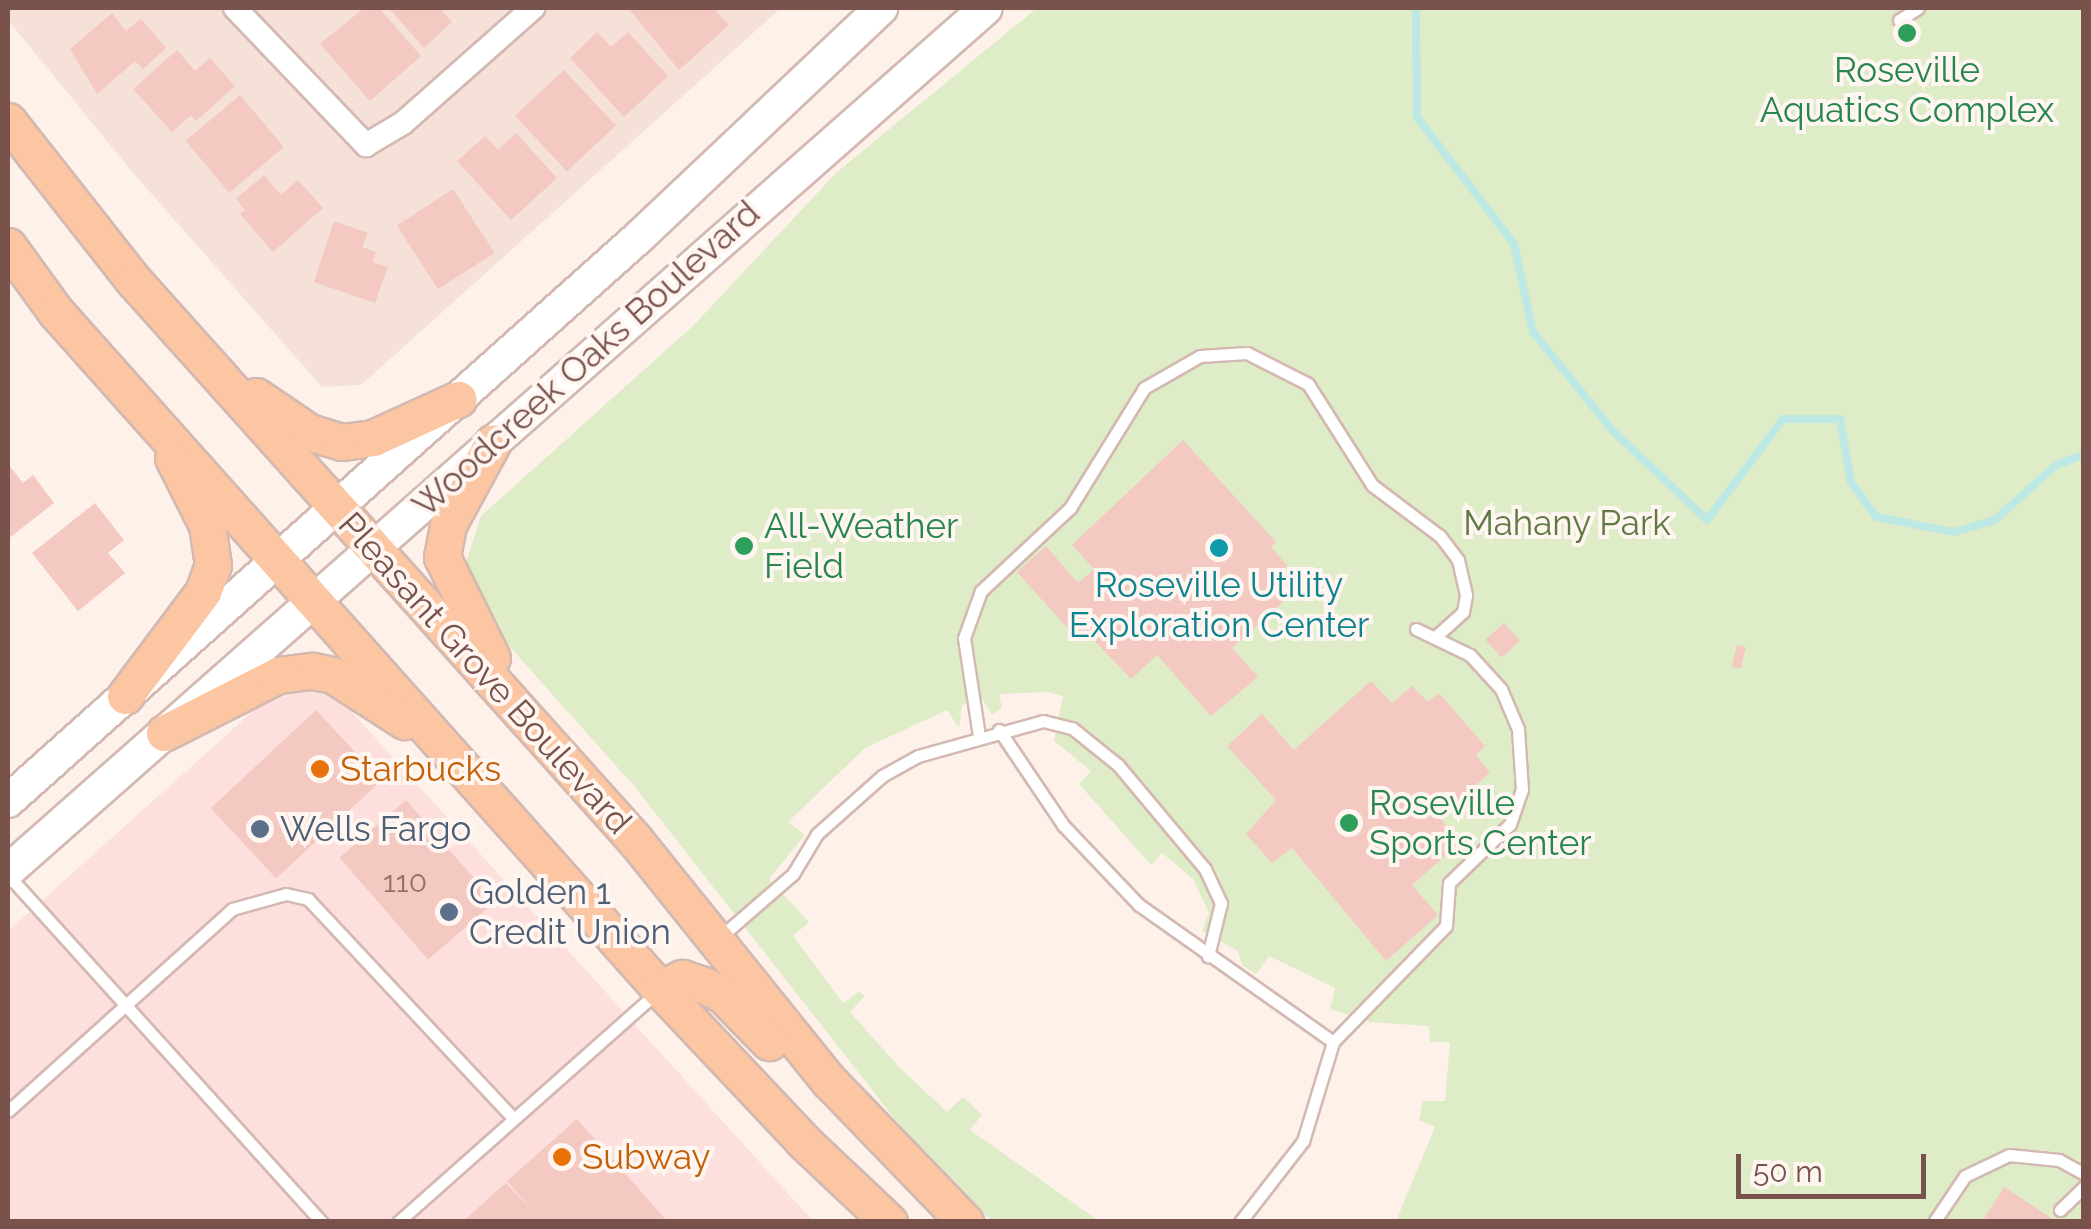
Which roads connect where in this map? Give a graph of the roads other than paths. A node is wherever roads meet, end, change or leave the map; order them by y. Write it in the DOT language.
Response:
graph roads {
  1 [pos="235,8"];
  2 [pos="533,8"];
  3 [pos="880,8"];
  4 [pos="986,8"];
  5 [pos="1918,8"];
  6 [pos="1899,20"];
  7 [pos="8,122"];
  8 [pos="8,246"];
  9 [pos="204,360"];
  10 [pos="458,399"];
  11 [pos="158,426"];
  12 [pos="493,442"];
  13 [pos="336,507"];
  14 [pos="373,548"];
  15 [pos="278,560"];
  16 [pos="314,600"];
  17 [pos="1416,630"];
  18 [pos="1435,636"];
  19 [pos="126,696"];
  20 [pos="524,715"];
  21 [pos="999,730"];
  22 [pos="164,733"];
  23 [pos="979,736"];
  24 [pos="447,750"];
  25 [pos="8,801"];
  26 [pos="8,873"];
  27 [pos="716,940"];
  28 [pos="1208,956"];
  29 [pos="660,989"];
  30 [pos="126,1004"];
  31 [pos="1333,1042"];
  32 [pos="8,1112"];
  33 [pos="514,1118"];
  34 [pos="879,1137"];
  35 [pos="2084,1174"];
  36 [pos="2084,1187"];
  37 [pos="2060,1210"];
  38 [pos="874,1214"];
  39 [pos="322,1222"];
  40 [pos="398,1222"];
  41 [pos="965,1222"];
  42 [pos="1240,1222"];
  43 [pos="1934,1222"];
  1 -- 2 [label="street"];
  3 -- 10 [label="main road, Woodcreek Oaks Boulevard"];
  4 -- 12 [label="main road, Woodcreek Oaks Boulevard"];
  5 -- 6 [label="lane"];
  7 -- 9 [label="main road, Pleasant Grove Boulevard"];
  8 -- 11 [label="main road"];
  9 -- 10 [label="main road"];
  9 -- 13 [label="main road, Pleasant Grove Boulevard"];
  10 -- 13 [label="main road, Woodcreek Oaks Boulevard"];
  11 -- 15 [label="main road"];
  11 -- 19 [label="main road"];
  12 -- 14 [label="main road, Woodcreek Oaks Boulevard"];
  12 -- 20 [label="main road"];
  13 -- 14 [label="main road, Pleasant Grove Boulevard"];
  13 -- 15 [label="main road, Woodcreek Oaks Boulevard"];
  14 -- 16 [label="main road, Woodcreek Oaks Boulevard"];
  14 -- 20 [label="main road, Pleasant Grove Boulevard"];
  15 -- 16 [label="main road"];
  15 -- 19 [label="main road, Woodcreek Oaks Boulevard"];
  16 -- 22 [label="main road, Woodcreek Oaks Boulevard"];
  16 -- 24 [label="main road"];
  17 -- 18 [label="lane"];
  18 -- 23 [label="lane"];
  18 -- 31 [label="lane"];
  19 -- 25 [label="main road, Woodcreek Oaks Boulevard"];
  20 -- 27 [label="main road, Pleasant Grove Boulevard"];
  21 -- 23 [label="lane"];
  21 -- 28 [label="lane"];
  21 -- 28 [label="lane"];
  22 -- 24 [label="main road"];
  22 -- 26 [label="main road, Woodcreek Oaks Boulevard"];
  23 -- 27 [label="lane"];
  24 -- 29 [label="main road"];
  26 -- 30 [label="lane"];
  27 -- 34 [label="main road, Pleasant Grove Boulevard"];
  28 -- 31 [label="lane"];
  29 -- 33 [label="lane"];
  29 -- 34 [label="main road"];
  29 -- 38 [label="main road"];
  30 -- 32 [label="lane"];
  30 -- 33 [label="lane"];
  30 -- 39 [label="lane"];
  31 -- 42 [label="lane"];
  33 -- 40 [label="lane"];
  34 -- 41 [label="main road, Pleasant Grove Boulevard"];
  35 -- 43 [label="lane"];
  36 -- 37 [label="lane"];
}
